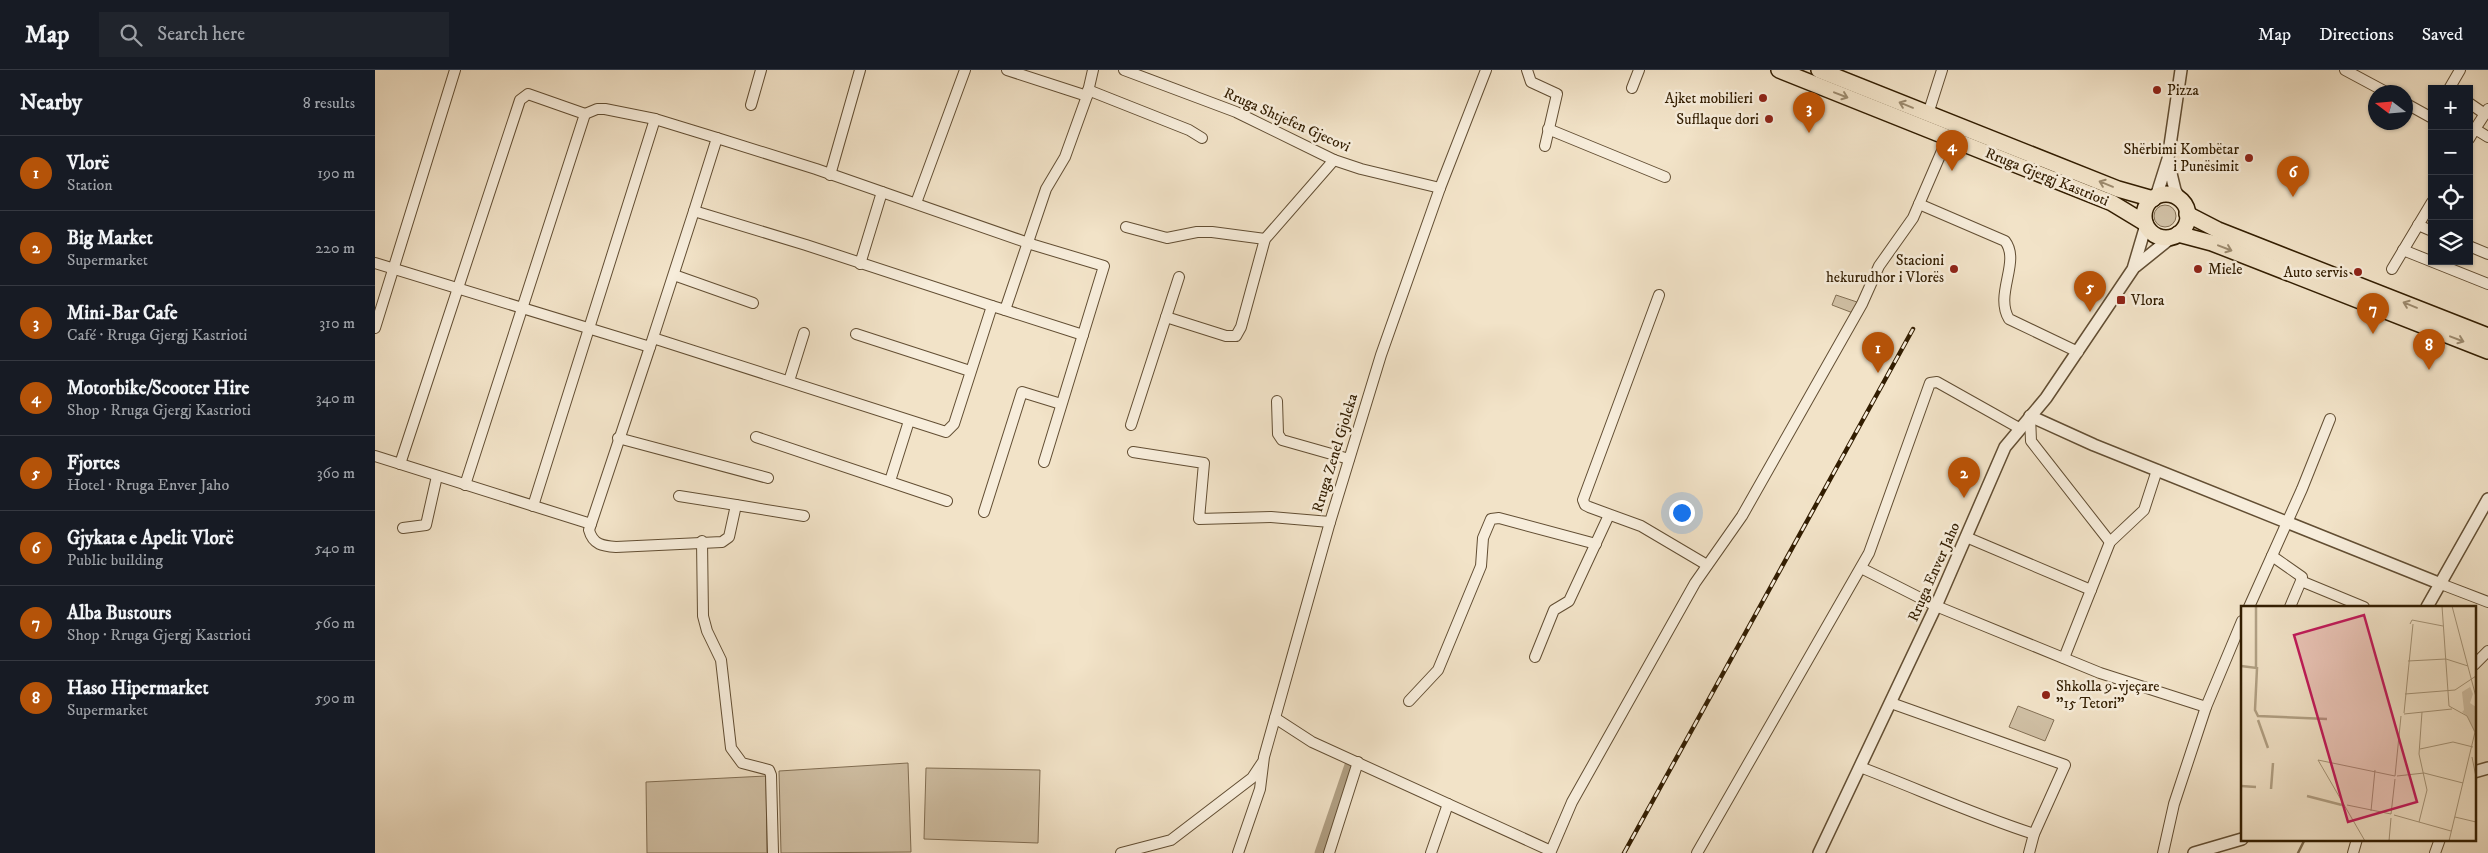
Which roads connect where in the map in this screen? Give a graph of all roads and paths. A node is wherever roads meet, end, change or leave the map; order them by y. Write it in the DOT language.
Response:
graph roads {
  1 [pos="455,70"];
  2 [pos="761,70"];
  3 [pos="860,70"];
  4 [pos="965,70"];
  5 [pos="1007,70"];
  6 [pos="1093,70"];
  7 [pos="1124,70"];
  8 [pos="1486,70"];
  9 [pos="1527,70"];
  10 [pos="1639,70"];
  11 [pos="1779,70"];
  12 [pos="1819,70"];
  13 [pos="1942,70"];
  14 [pos="2181,70"];
  15 [pos="2460,70"];
  16 [pos="2349,71"];
  17 [pos="1837,74"];
  18 [pos="2374,85"];
  19 [pos="2451,85"];
  20 [pos="1632,88"];
  21 [pos="1087,93"];
  22 [pos="2473,105"];
  23 [pos="751,106"];
  24 [pos="2413,107"];
  25 [pos="2486,111"];
  26 [pos="585,114"];
  27 [pos="1928,114"];
  28 [pos="2428,116"];
  29 [pos="655,119"];
  30 [pos="1548,129"];
  31 [pos="2475,130"];
  32 [pos="2473,133"];
  33 [pos="1948,137"];
  34 [pos="2488,137"];
  35 [pos="717,138"];
  36 [pos="1202,138"];
  37 [pos="1545,146"];
  38 [pos="2168,159"];
  39 [pos="1334,160"];
  40 [pos="830,175"];
  41 [pos="1665,177"];
  42 [pos="1440,188"];
  43 [pos="882,192"];
  44 [pos="2154,198"];
  45 [pos="2180,200"];
  46 [pos="916,203"];
  47 [pos="1919,204"];
  48 [pos="2428,209"];
  49 [pos="695,211"];
  50 [pos="2187,214"];
  51 [pos="2145,224"];
  52 [pos="2418,225"];
  53 [pos="1126,226"];
  54 [pos="2428,229"];
  55 [pos="2175,236"];
  56 [pos="1265,239"];
  57 [pos="1027,242"];
  58 [pos="2473,248"];
  59 [pos="2403,250"];
  60 [pos="2488,254"];
  61 [pos="375,263"];
  62 [pos="860,264"];
  63 [pos="394,268"];
  64 [pos="2133,268"];
  65 [pos="2392,270"];
  66 [pos="674,275"];
  67 [pos="1179,277"];
  68 [pos="2488,284"];
  69 [pos="458,287"];
  70 [pos="1659,295"];
  71 [pos="753,303"];
  72 [pos="992,306"];
  73 [pos="521,307"];
  74 [pos="1005,310"];
  75 [pos="1166,317"];
  76 [pos="375,328"];
  77 [pos="589,329"];
  78 [pos="805,332"];
  79 [pos="856,334"];
  80 [pos="1083,335"];
  81 [pos="2488,336"];
  82 [pos="651,342"];
  83 [pos="2488,351"];
  84 [pos="2078,352"];
  85 [pos="970,371"];
  86 [pos="789,381"];
  87 [pos="1277,401"];
  88 [pos="1061,404"];
  89 [pos="2030,416"];
  90 [pos="2330,419"];
  91 [pos="909,421"];
  92 [pos="1131,426"];
  93 [pos="2019,428"];
  94 [pos="618,438"];
  95 [pos="756,438"];
  96 [pos="1133,452"];
  97 [pos="375,456"];
  98 [pos="1349,459"];
  99 [pos="1044,462"];
  100 [pos="400,464"];
  101 [pos="2157,470"];
  102 [pos="437,476"];
  103 [pos="768,478"];
  104 [pos="890,481"];
  105 [pos="465,485"];
  106 [pos="679,496"];
  107 [pos="2488,499"];
  108 [pos="947,501"];
  109 [pos="735,505"];
  110 [pos="533,506"];
  111 [pos="984,512"];
  112 [pos="1609,515"];
  113 [pos="804,516"];
  114 [pos="1330,522"];
  115 [pos="2287,522"];
  116 [pos="591,524"];
  117 [pos="403,528"];
  118 [pos="1966,538"];
  119 [pos="2110,542"];
  120 [pos="1596,544"];
  121 [pos="702,550"];
  122 [pos="2272,556"];
  123 [pos="1707,565"];
  124 [pos="1861,568"];
  125 [pos="2301,581"];
  126 [pos="2441,584"];
  127 [pos="2091,590"];
  128 [pos="2488,602"];
  129 [pos="1936,606"];
  130 [pos="2249,606"];
  131 [pos="2290,606"];
  132 [pos="2362,606"];
  133 [pos="2428,606"];
  134 [pos="2241,626"];
  135 [pos="2237,644"];
  136 [pos="2488,651"];
  137 [pos="1535,657"];
  138 [pos="2064,658"];
  139 [pos="2475,664"];
  140 [pos="1409,701"];
  141 [pos="1891,703"];
  142 [pos="2206,707"];
  143 [pos="1275,718"];
  144 [pos="1264,758"];
  145 [pos="1358,762"];
  146 [pos="1860,767"];
  147 [pos="1448,804"];
  148 [pos="2034,834"];
  149 [pos="2241,839"];
  150 [pos="1171,840"];
  151 [pos="2357,840"];
  152 [pos="2440,840"];
  153 [pos="2219,849"];
  154 [pos="1551,852"];
  155 [pos="773,853"];
  156 [pos="1121,853"];
  157 [pos="1166,853"];
  158 [pos="1238,853"];
  159 [pos="1329,853"];
  160 [pos="1431,853"];
  161 [pos="1697,853"];
  162 [pos="1819,853"];
  163 [pos="2029,853"];
  164 [pos="2163,853"];
  165 [pos="2194,853"];
  166 [pos="2353,853"];
  167 [pos="2435,853"];
  1 -- 63 [label="street"];
  2 -- 23 [label="street"];
  3 -- 40 [label="street"];
  4 -- 46 [label="street"];
  5 -- 21 [label="street"];
  6 -- 21 [label="street"];
  7 -- 39 [label="street, Rruga Shtjefen Gjecovi"];
  8 -- 42 [label="street, Rruga Zenel Gjoleka"];
  9 -- 30 [label="street"];
  10 -- 20 [label="street"];
  11 -- 33 [label="main road, Rruga Gjergj Kastrioti, one-way"];
  12 -- 17 [label="main road, Rruga Gjergj Kastrioti"];
  13 -- 27 [label="street"];
  14 -- 38 [label="street"];
  15 -- 19 [label="street"];
  16 -- 18 [label="street"];
  27 -- 17 [label="main road, Rruga Gjergj Kastrioti, one-way"];
  21 -- 36 [label="street"];
  21 -- 57 [label="street"];
  22 -- 25 [label="street"];
  24 -- 28 [label="street"];
  25 -- 31 [label="street"];
  26 -- 29 [label="street"];
  26 -- 69 [label="street"];
  26 -- 73 [label="street"];
  44 -- 27 [label="main road, Rruga Gjergj Kastrioti, one-way"];
  29 -- 35 [label="street"];
  29 -- 77 [label="street"];
  30 -- 37 [label="street"];
  30 -- 41 [label="street"];
  31 -- 32 [label="street"];
  31 -- 34 [label="street"];
  33 -- 47 [label="street"];
  33 -- 51 [label="main road, Rruga Gjergj Kastrioti"];
  35 -- 40 [label="street"];
  35 -- 49 [label="street"];
  38 -- 44 [label="street"];
  38 -- 45 [label="street"];
  39 -- 42 [label="street, Rruga Shtjefen Gjecovi"];
  39 -- 56 [label="street"];
  40 -- 43 [label="street"];
  42 -- 98 [label="street, Rruga Zenel Gjoleka"];
  43 -- 46 [label="street"];
  43 -- 62 [label="street"];
  44 -- 45 [label="main road"];
  44 -- 51 [label="main road"];
  45 -- 50 [label="main road"];
  46 -- 57 [label="street"];
  47 -- 84 [label="street"];
  47 -- 123 [label="street"];
  48 -- 52 [label="street"];
  49 -- 62 [label="street"];
  49 -- 66 [label="street"];
  50 -- 55 [label="main road"];
  81 -- 50 [label="main road, one-way"];
  51 -- 55 [label="main road"];
  51 -- 64 [label="street"];
  52 -- 54 [label="street"];
  52 -- 59 [label="street"];
  53 -- 56 [label="street"];
  55 -- 64 [label="street"];
  55 -- 83 [label="main road, one-way"];
  56 -- 75 [label="street"];
  57 -- 74 [label="street"];
  57 -- 80 [label="street"];
  58 -- 60 [label="street"];
  59 -- 65 [label="street"];
  59 -- 68 [label="street"];
  61 -- 63 [label="street"];
  62 -- 72 [label="street"];
  63 -- 69 [label="street"];
  63 -- 76 [label="street"];
  64 -- 84 [label="street, Rruga Enver Jaho"];
  66 -- 71 [label="street"];
  66 -- 82 [label="street"];
  67 -- 75 [label="street"];
  69 -- 73 [label="street"];
  69 -- 100 [label="street"];
  70 -- 112 [label="street"];
  72 -- 74 [label="street"];
  72 -- 85 [label="street"];
  73 -- 77 [label="street"];
  73 -- 105 [label="street"];
  74 -- 80 [label="street"];
  75 -- 92 [label="street"];
  77 -- 82 [label="street"];
  77 -- 110 [label="street"];
  78 -- 86 [label="street"];
  79 -- 85 [label="street"];
  80 -- 88 [label="street"];
  82 -- 86 [label="street"];
  82 -- 94 [label="street"];
  84 -- 89 [label="street, Rruga Enver Jaho"];
  85 -- 91 [label="street"];
  86 -- 91 [label="street"];
  87 -- 98 [label="street"];
  88 -- 99 [label="street"];
  88 -- 111 [label="street"];
  89 -- 93 [label="street, Rruga Enver Jaho"];
  89 -- 101 [label="street"];
  89 -- 119 [label="street"];
  90 -- 115 [label="street"];
  91 -- 104 [label="street"];
  93 -- 118 [label="street, Rruga Enver Jaho"];
  93 -- 124 [label="street"];
  94 -- 103 [label="street"];
  94 -- 116 [label="street"];
  95 -- 104 [label="street"];
  96 -- 114 [label="street"];
  97 -- 100 [label="street"];
  98 -- 114 [label="street, Rruga Zenel Gjoleka"];
  100 -- 102 [label="street"];
  101 -- 115 [label="street"];
  101 -- 119 [label="street"];
  102 -- 105 [label="street"];
  102 -- 117 [label="street"];
  104 -- 108 [label="street"];
  105 -- 110 [label="street"];
  106 -- 109 [label="street"];
  107 -- 126 [label="street"];
  109 -- 113 [label="street"];
  109 -- 121 [label="street"];
  110 -- 116 [label="street"];
  112 -- 120 [label="street"];
  112 -- 123 [label="street"];
  114 -- 143 [label="street, Rruga Zenel Gjoleka"];
  115 -- 122 [label="street"];
  115 -- 126 [label="street"];
  116 -- 121 [label="street"];
  118 -- 127 [label="street"];
  118 -- 129 [label="street, Rruga Enver Jaho"];
  119 -- 127 [label="street"];
  120 -- 137 [label="street"];
  120 -- 140 [label="street"];
  121 -- 155 [label="street"];
  122 -- 125 [label="street"];
  122 -- 130 [label="street"];
  123 -- 154 [label="street"];
  124 -- 129 [label="street"];
  124 -- 161 [label="street"];
  125 -- 131 [label="street"];
  125 -- 132 [label="street"];
  126 -- 128 [label="street"];
  126 -- 133 [label="street"];
  127 -- 138 [label="street"];
  129 -- 138 [label="street"];
  129 -- 141 [label="street, Rruga Enver Jaho"];
  134 -- 135 [label="street"];
  135 -- 142 [label="street"];
  136 -- 139 [label="street"];
  138 -- 142 [label="street"];
  141 -- 146 [label="street, Rruga Enver Jaho"];
  141 -- 148 [label="street"];
  142 -- 164 [label="street"];
  143 -- 144 [label="street, Rruga Zenel Gjoleka"];
  143 -- 145 [label="street"];
  144 -- 150 [label="street"];
  144 -- 158 [label="street, Rruga Zenel Gjoleka"];
  145 -- 147 [label="street"];
  145 -- 159 [label="street"];
  146 -- 148 [label="street"];
  146 -- 162 [label="street, Rruga Enver Jaho"];
  147 -- 154 [label="street"];
  147 -- 160 [label="street"];
  148 -- 163 [label="street"];
  149 -- 153 [label="street"];
  150 -- 156 [label="street"];
  150 -- 157 [label="street"];
  151 -- 166 [label="street"];
  152 -- 167 [label="street"];
  153 -- 165 [label="street"];
}
